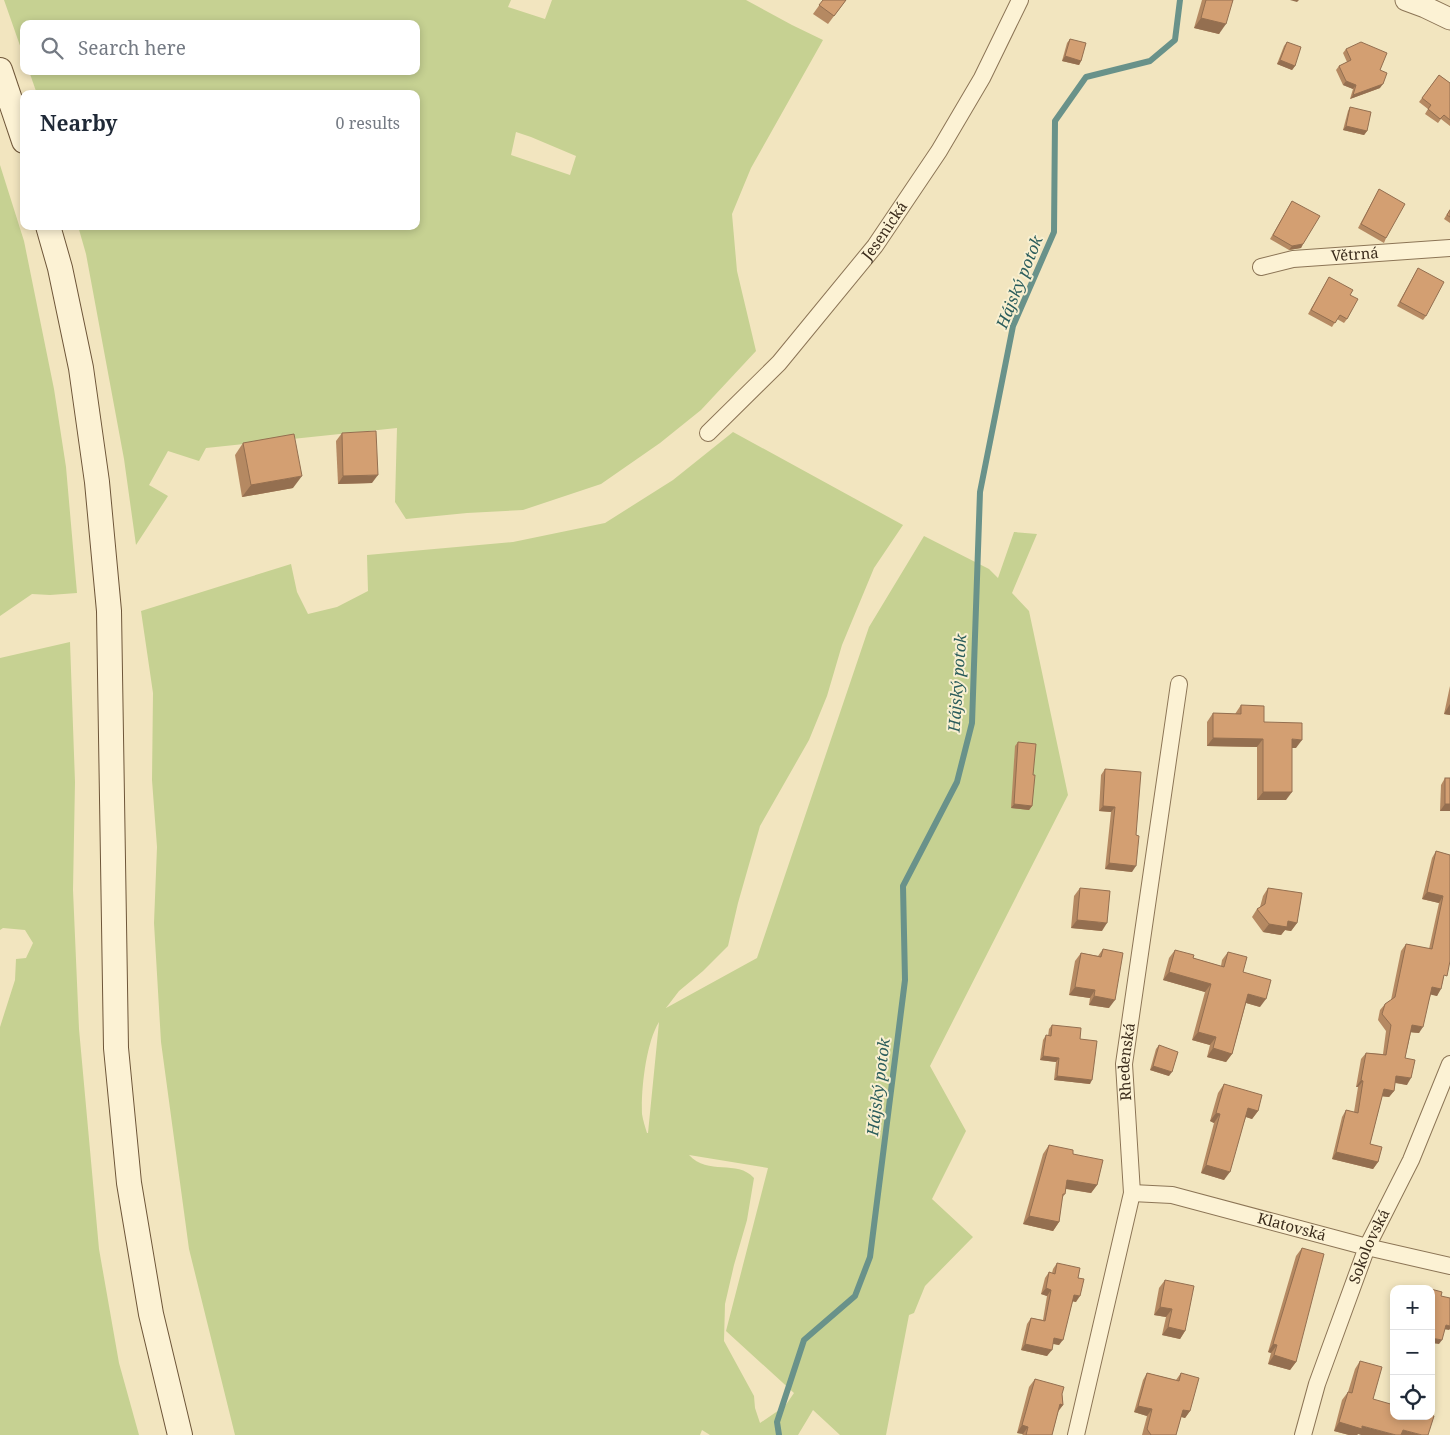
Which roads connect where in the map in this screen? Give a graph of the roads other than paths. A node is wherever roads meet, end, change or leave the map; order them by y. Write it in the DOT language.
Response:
graph roads {
  1 [pos="1020,0"];
  2 [pos="1406,0"];
  3 [pos="1450,19"];
  4 [pos="0,70"];
  5 [pos="20,129"];
  6 [pos="49,230"];
  7 [pos="1450,248"];
  8 [pos="1261,267"];
  9 [pos="708,433"];
  10 [pos="1179,684"];
  11 [pos="1450,1064"];
  12 [pos="1132,1193"];
  13 [pos="1368,1247"];
  14 [pos="1450,1266"];
  15 [pos="180,1435"];
  16 [pos="1076,1435"];
  17 [pos="1303,1435"];
  1 -- 9 [label="street, Jesenická"];
  2 -- 3 [label="street"];
  4 -- 5 [label="main road"];
  6 -- 15 [label="main road"];
  7 -- 8 [label="street, Větrná"];
  10 -- 12 [label="street, Rhedenská"];
  11 -- 13 [label="street, Sokolovská"];
  12 -- 13 [label="street, Klatovská"];
  12 -- 16 [label="street, Rhedenská"];
  13 -- 14 [label="street, Klatovská"];
  13 -- 17 [label="street, Sokolovská"];
}
